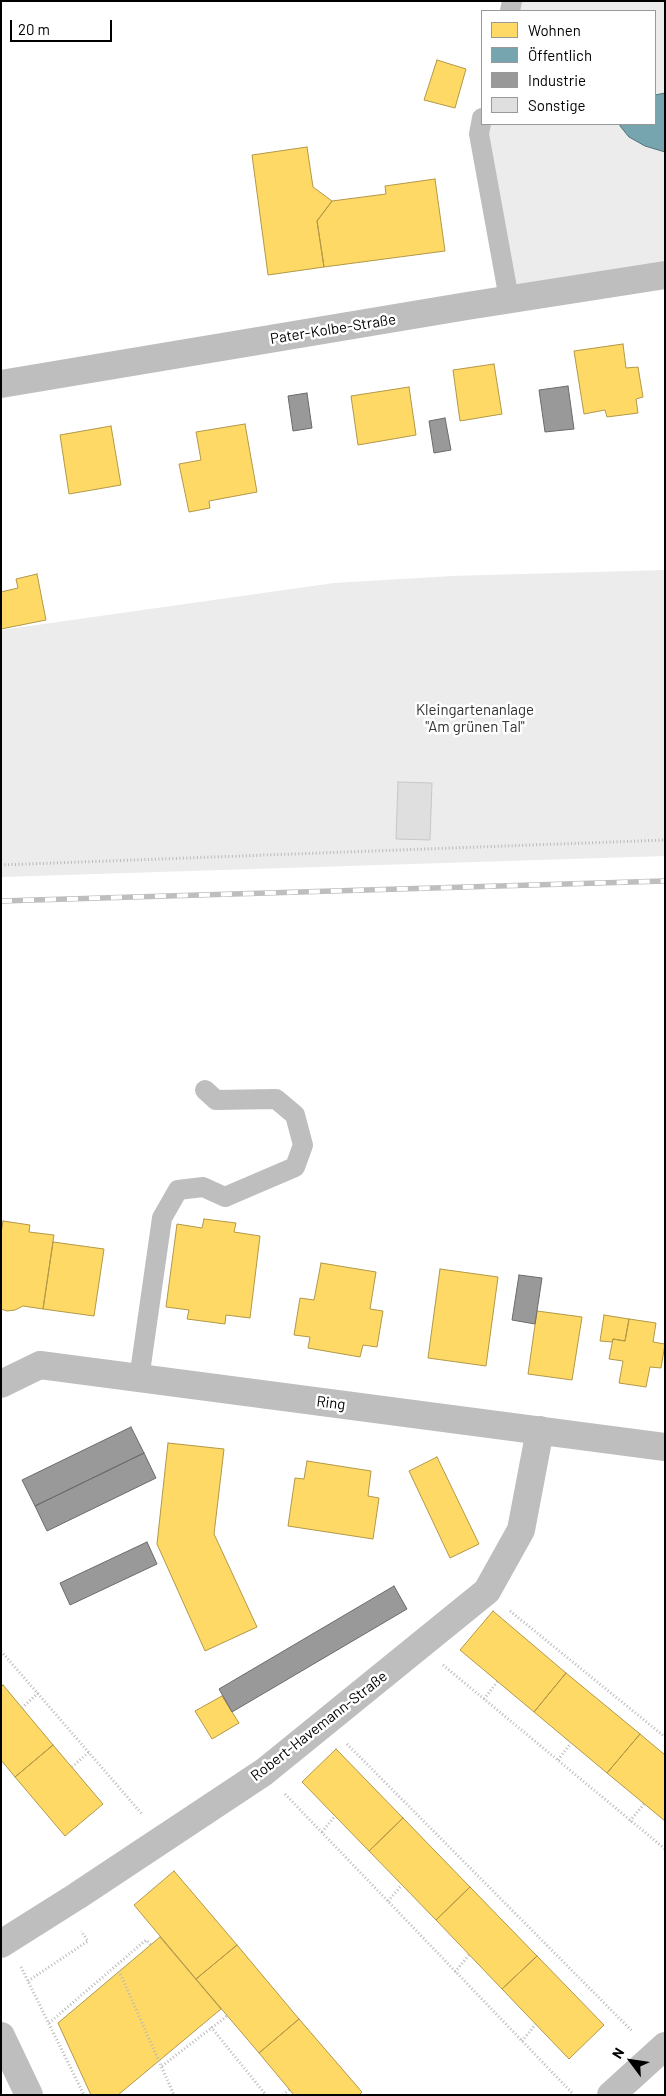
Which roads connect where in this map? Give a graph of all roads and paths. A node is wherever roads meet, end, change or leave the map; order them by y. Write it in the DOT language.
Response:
graph roads {
  1 [pos="481,123"];
  2 [pos="665,275"];
  3 [pos="509,300"];
  4 [pos="1,384"];
  5 [pos="665,840"];
  6 [pos="1,865"];
  7 [pos="205,1090"];
  8 [pos="139,1379"];
  9 [pos="1,1384"];
  10 [pos="540,1430"];
  11 [pos="665,1447"];
  12 [pos="486,1591"];
  13 [pos="420,1646"];
  14 [pos="1,1651"];
  15 [pos="498,1681"];
  16 [pos="38,1693"];
  17 [pos="484,1699"];
  18 [pos="22,1708"];
  19 [pos="325,1722"];
  20 [pos="665,1737"];
  21 [pos="571,1743"];
  22 [pos="89,1752"];
  23 [pos="558,1760"];
  24 [pos="72,1767"];
  25 [pos="264,1772"];
  26 [pos="644,1804"];
  27 [pos="335,1816"];
  28 [pos="630,1821"];
  29 [pos="322,1832"];
  30 [pos="163,1840"];
  31 [pos="665,1849"];
  32 [pos="402,1885"];
  33 [pos="388,1901"];
  34 [pos="64,1905"];
  35 [pos="5,1942"];
  36 [pos="151,1945"];
  37 [pos="469,1955"];
  38 [pos="119,1971"];
  39 [pos="455,1972"];
  40 [pos="28,1981"];
  41 [pos="227,2016"];
  42 [pos="49,2023"];
  43 [pos="536,2024"];
  44 [pos="211,2027"];
  45 [pos="1,2036"];
  46 [pos="522,2041"];
  47 [pos="660,2050"];
  48 [pos="162,2066"];
  49 [pos="290,2089"];
  50 [pos="29,2095"];
  51 [pos="84,2095"];
  52 [pos="174,2095"];
  53 [pos="266,2095"];
  54 [pos="283,2095"];
  55 [pos="574,2095"];
  56 [pos="611,2095"];
  1 -- 3 [label="lane"];
  2 -- 3 [label="street, Pater-Kolbe-Straße"];
  3 -- 4 [label="street, Pater-Kolbe-Straße"];
  5 -- 6 [label="path"];
  7 -- 8 [label="lane"];
  8 -- 9 [label="street, Ring"];
  8 -- 10 [label="street, Ring"];
  10 -- 11 [label="street, Ring"];
  10 -- 12 [label="street, Robert-Havemann-Straße"];
  12 -- 13 [label="street, Robert-Havemann-Straße"];
  12 -- 20 [label="path"];
  13 -- 17 [label="path"];
  13 -- 19 [label="street, Robert-Havemann-Straße"];
  14 -- 16 [label="path"];
  15 -- 17 [label="path"];
  16 -- 18 [label="path"];
  16 -- 22 [label="path"];
  17 -- 23 [label="path"];
  19 -- 25 [label="street, Robert-Havemann-Straße"];
  19 -- 47 [label="path"];
  21 -- 23 [label="path"];
  22 -- 24 [label="path"];
  22 -- 30 [label="path"];
  23 -- 28 [label="path"];
  25 -- 29 [label="path"];
  25 -- 30 [label="street, Robert-Havemann-Straße"];
  26 -- 28 [label="path"];
  27 -- 29 [label="path"];
  28 -- 31 [label="path"];
  29 -- 33 [label="path"];
  30 -- 34 [label="street, Robert-Havemann-Straße"];
  32 -- 33 [label="path"];
  33 -- 39 [label="path"];
  34 -- 35 [label="street, Robert-Havemann-Straße"];
  34 -- 40 [label="path"];
  35 -- 40 [label="path"];
  36 -- 42 [label="path"];
  37 -- 39 [label="path"];
  38 -- 48 [label="path"];
  39 -- 46 [label="path"];
  40 -- 42 [label="path"];
  41 -- 44 [label="path"];
  42 -- 51 [label="path"];
  43 -- 46 [label="path"];
  44 -- 48 [label="path"];
  44 -- 53 [label="path"];
  45 -- 50 [label="street"];
  46 -- 55 [label="path"];
  47 -- 56 [label="street"];
  48 -- 52 [label="path"];
  49 -- 54 [label="path"];
}
